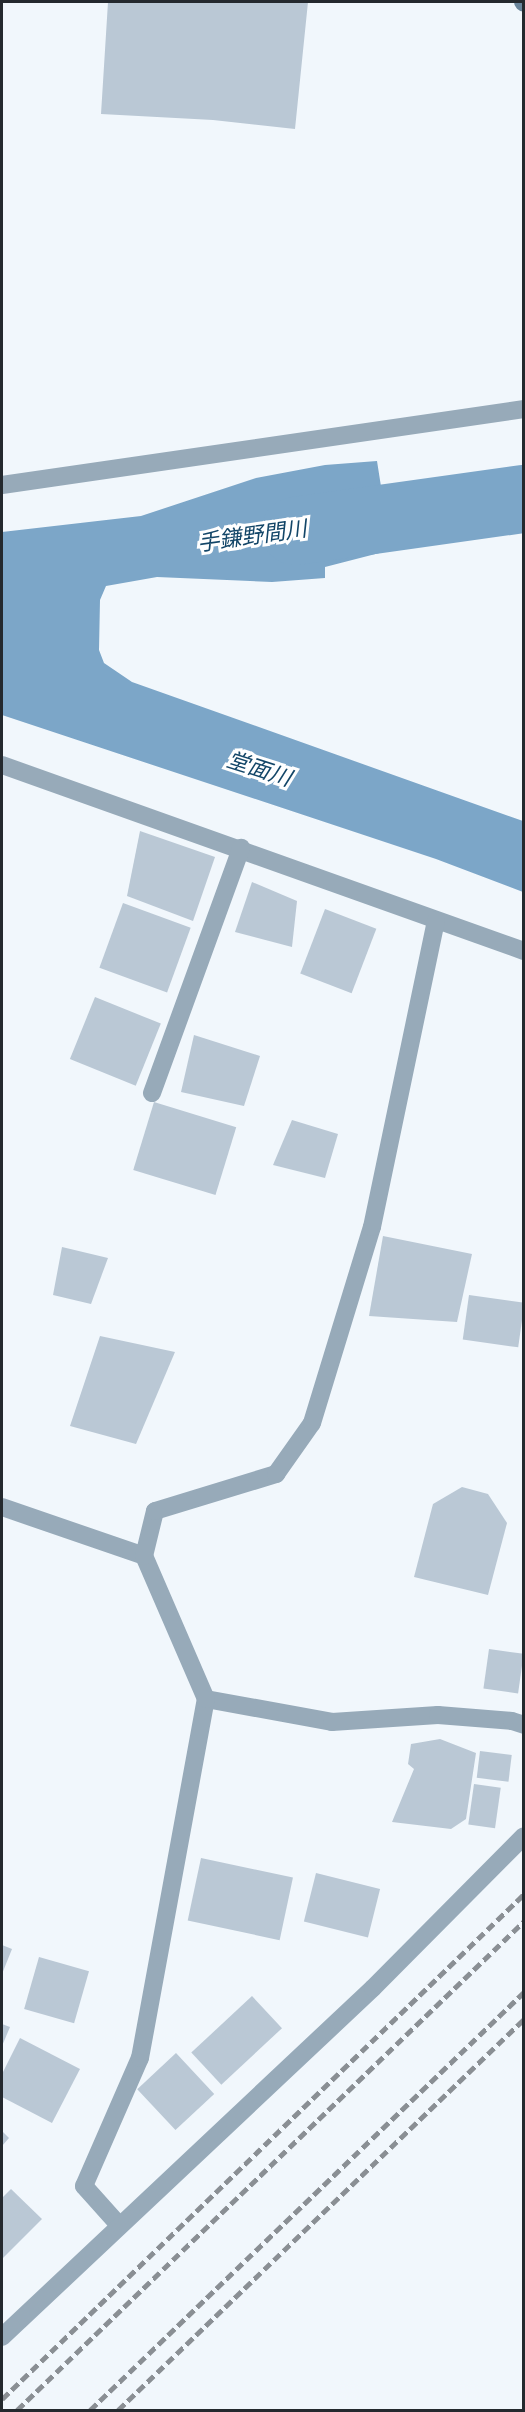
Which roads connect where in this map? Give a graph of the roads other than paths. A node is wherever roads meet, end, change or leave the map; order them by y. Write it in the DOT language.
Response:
graph roads {
  1 [pos="524,409"];
  2 [pos="2,485"];
  3 [pos="2,765"];
  4 [pos="242,848"];
  5 [pos="436,921"];
  6 [pos="524,951"];
  7 [pos="152,1093"];
  8 [pos="2,1507"];
  9 [pos="144,1556"];
  10 [pos="206,1699"];
  11 [pos="524,1725"];
  12 [pos="524,1836"];
  13 [pos="118,2224"];
  14 [pos="2,2337"];
  1 -- 2 [label="street"];
  3 -- 4 [label="street"];
  4 -- 5 [label="street"];
  4 -- 7 [label="street"];
  5 -- 6 [label="street"];
  5 -- 9 [label="street"];
  8 -- 9 [label="street"];
  9 -- 10 [label="street"];
  10 -- 11 [label="street"];
  10 -- 13 [label="street"];
  12 -- 13 [label="street"];
  13 -- 14 [label="street"];
}
